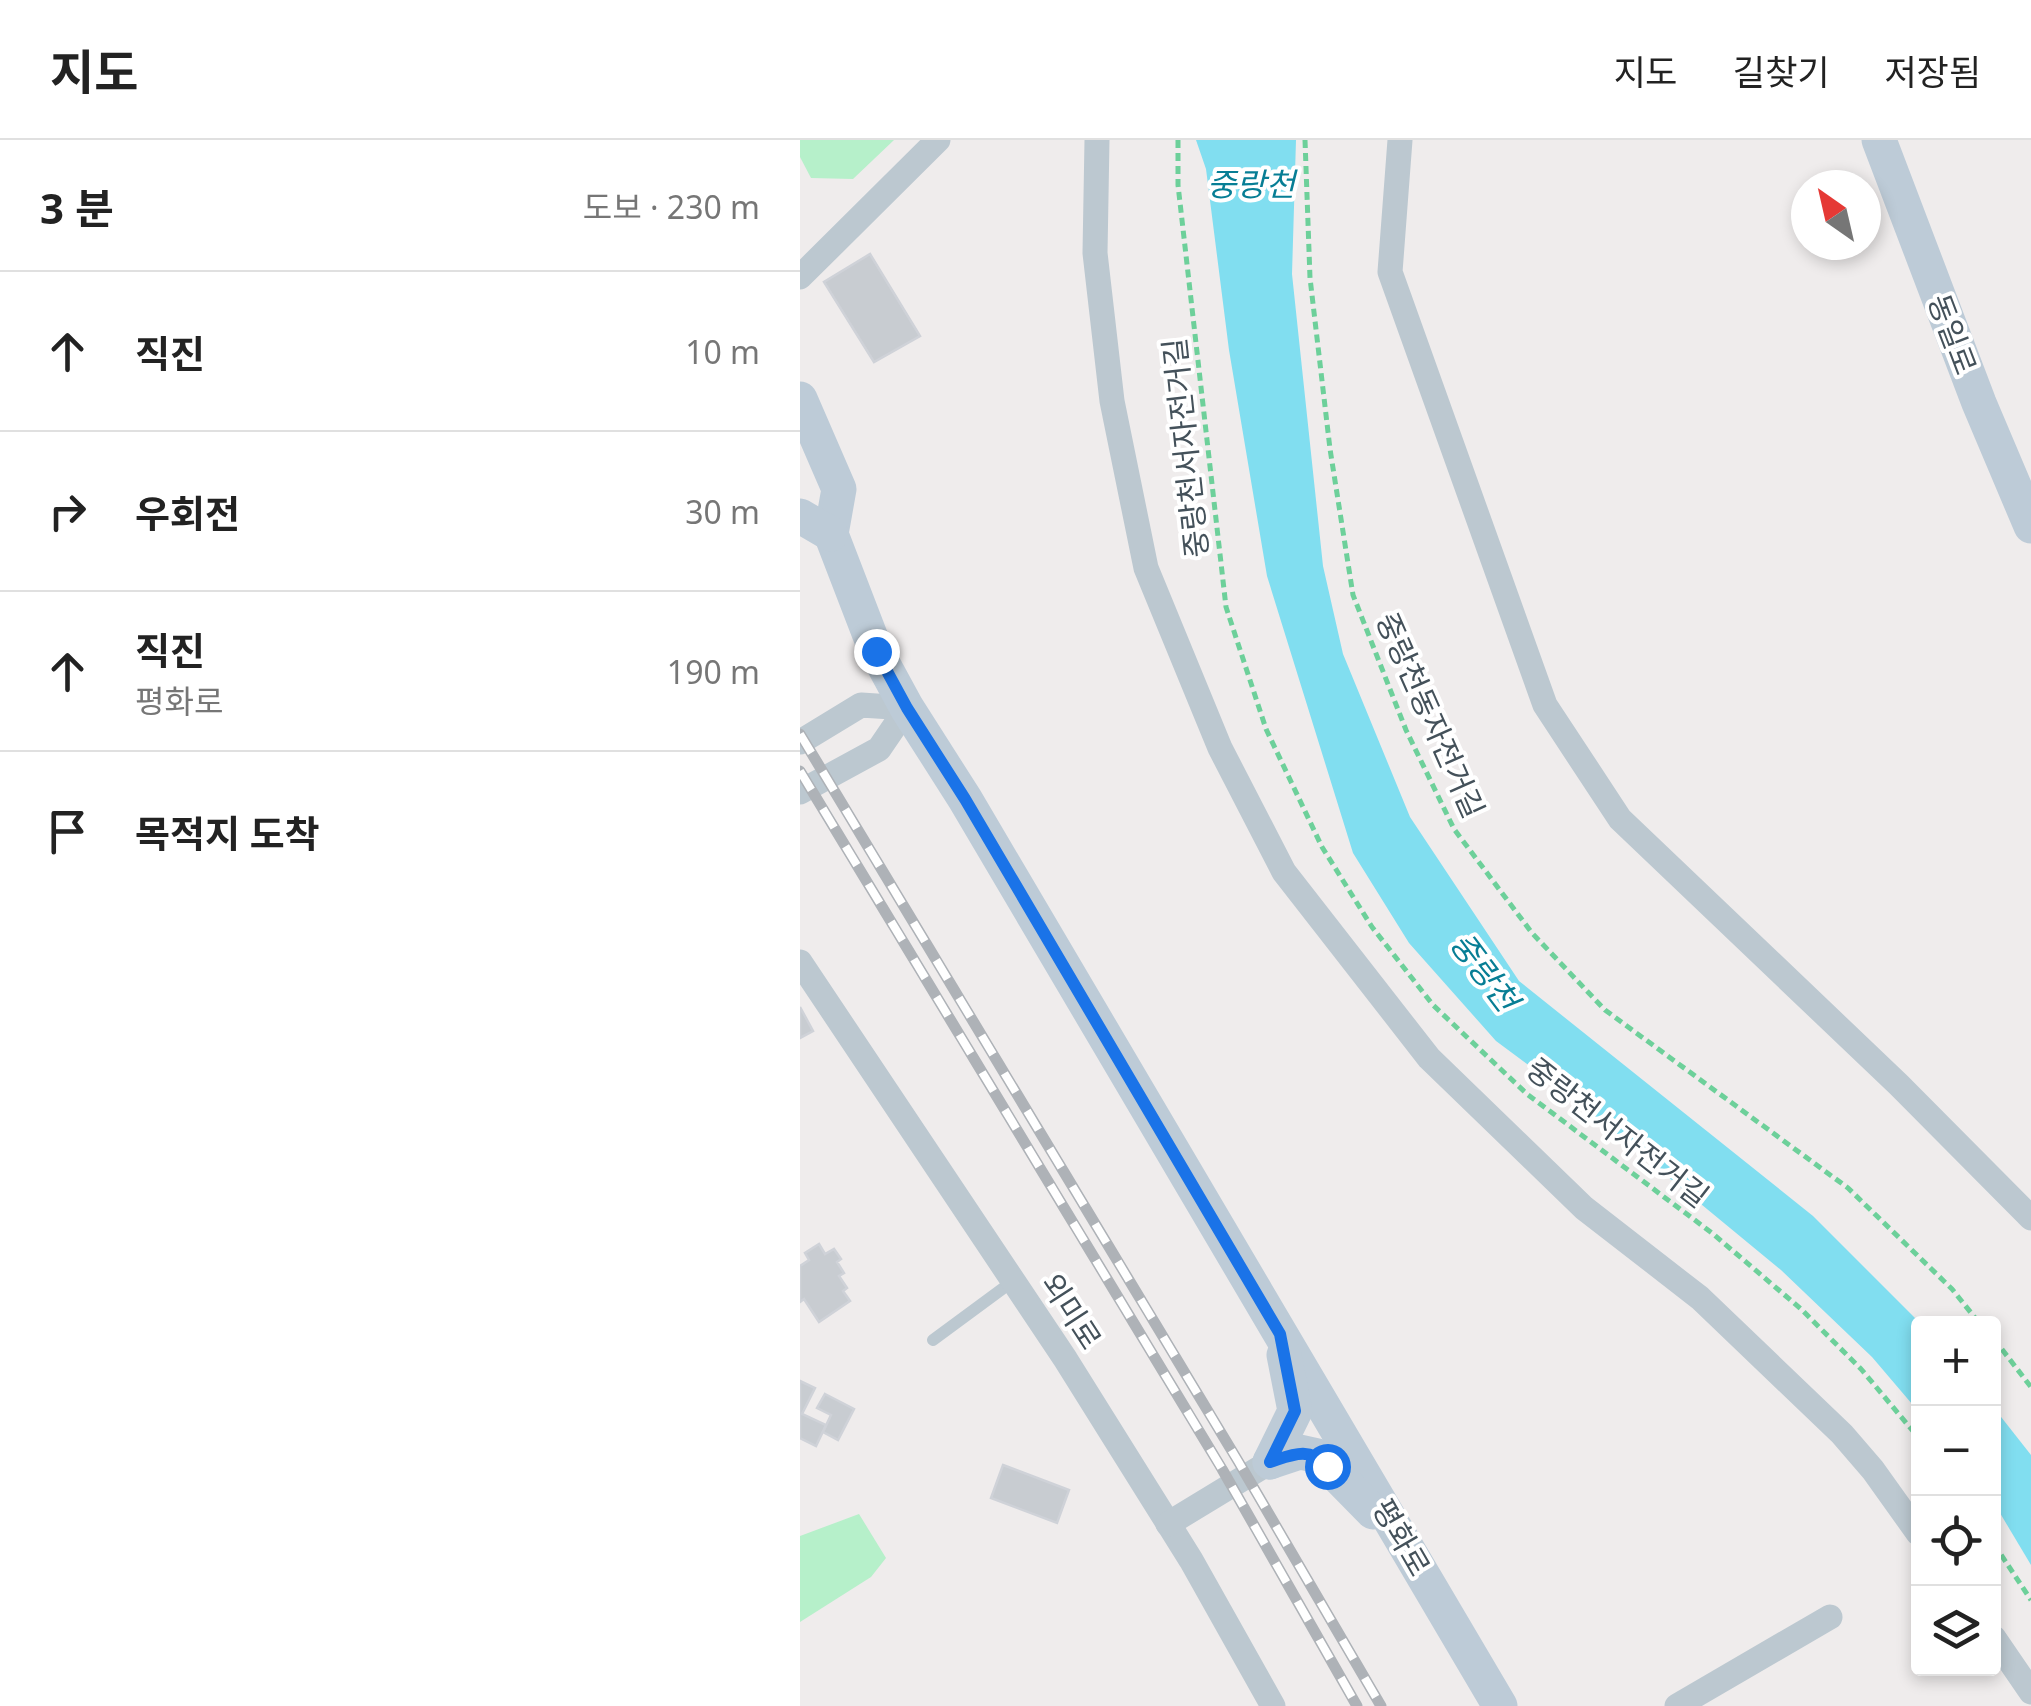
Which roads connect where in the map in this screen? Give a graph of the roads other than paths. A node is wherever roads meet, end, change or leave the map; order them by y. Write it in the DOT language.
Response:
graph roads {
  1 [pos="938,140"];
  2 [pos="1097,140"];
  3 [pos="1400,140"];
  4 [pos="1879,140"];
  5 [pos="800,277"];
  6 [pos="800,399"];
  7 [pos="800,516"];
  8 [pos="2031,526"];
  9 [pos="832,534"];
  10 [pos="907,708"];
  11 [pos="800,742"];
  12 [pos="800,792"];
  13 [pos="800,962"];
  14 [pos="2031,1218"];
  15 [pos="1013,1281"];
  16 [pos="1280,1334"];
  17 [pos="932,1340"];
  18 [pos="1270,1462"];
  19 [pos="1911,1523"];
  20 [pos="1168,1524"];
  21 [pos="1409,1549"];
  22 [pos="1830,1617"];
  23 [pos="2001,1648"];
  24 [pos="2031,1692"];
  25 [pos="1273,1706"];
  26 [pos="1500,1706"];
  27 [pos="1677,1706"];
  1 -- 5 [label="street"];
  2 -- 19 [label="street"];
  3 -- 14 [label="street"];
  4 -- 8 [label="main road, 동일로"];
  6 -- 9 [label="main road, 평화로"];
  7 -- 9 [label="main road"];
  9 -- 10 [label="main road, 평화로"];
  10 -- 11 [label="street"];
  10 -- 12 [label="street"];
  10 -- 16 [label="main road, 평화로"];
  13 -- 15 [label="street, 외미로"];
  15 -- 17 [label="lane"];
  15 -- 20 [label="street, 외미로"];
  16 -- 18 [label="main road"];
  16 -- 21 [label="main road, 평화로"];
  18 -- 20 [label="street"];
  18 -- 21 [label="main road"];
  20 -- 25 [label="street, 외미로"];
  21 -- 26 [label="main road, 평화로"];
  22 -- 27 [label="street"];
  23 -- 24 [label="street"];
}
